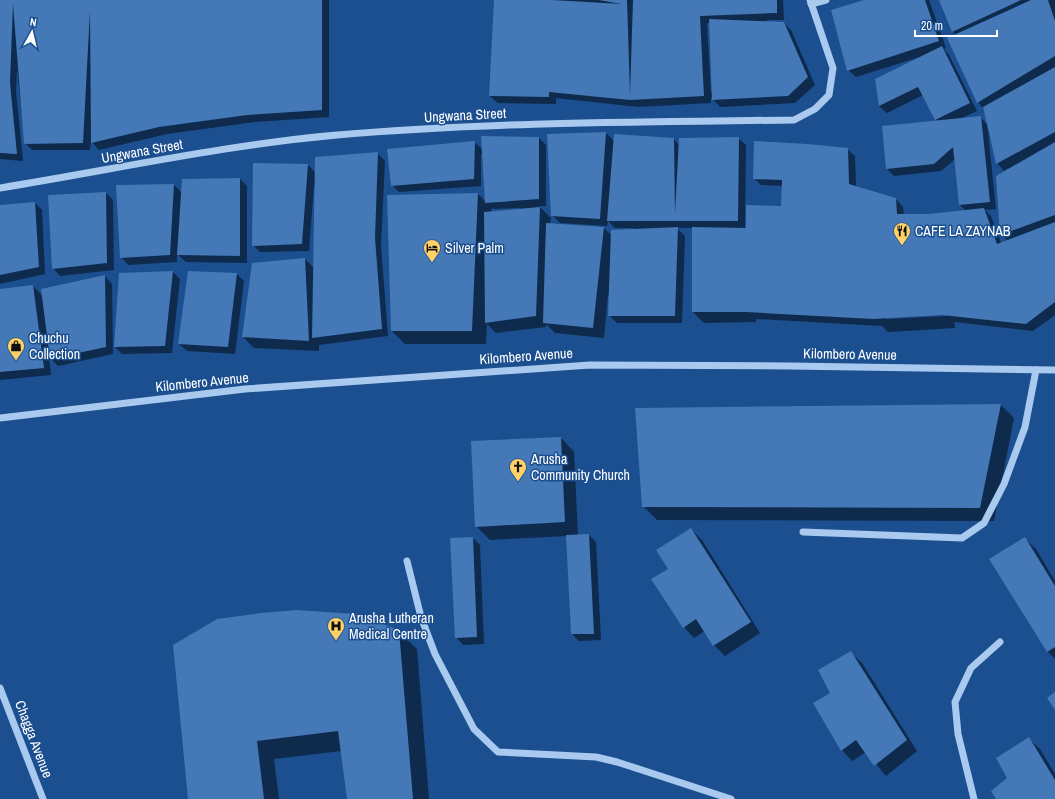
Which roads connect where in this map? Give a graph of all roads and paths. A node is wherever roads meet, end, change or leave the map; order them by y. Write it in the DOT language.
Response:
graph roads {
  1 [pos="826,0"];
  2 [pos="811,2"];
  3 [pos="0,188"];
  4 [pos="1036,370"];
  5 [pos="1055,370"];
  6 [pos="0,418"];
  7 [pos="803,532"];
  8 [pos="407,561"];
  9 [pos="1000,642"];
  10 [pos="0,688"];
  11 [pos="43,799"];
  12 [pos="731,799"];
  13 [pos="974,799"];
  1 -- 2 [label="street"];
  2 -- 3 [label="street, Ungwana Street"];
  4 -- 5 [label="street, Kilombero Avenue"];
  4 -- 6 [label="street, Kilombero Avenue"];
  4 -- 7 [label="street"];
  8 -- 12 [label="street"];
  9 -- 13 [label="street"];
  10 -- 11 [label="street, Chagga Avenue"];
}
